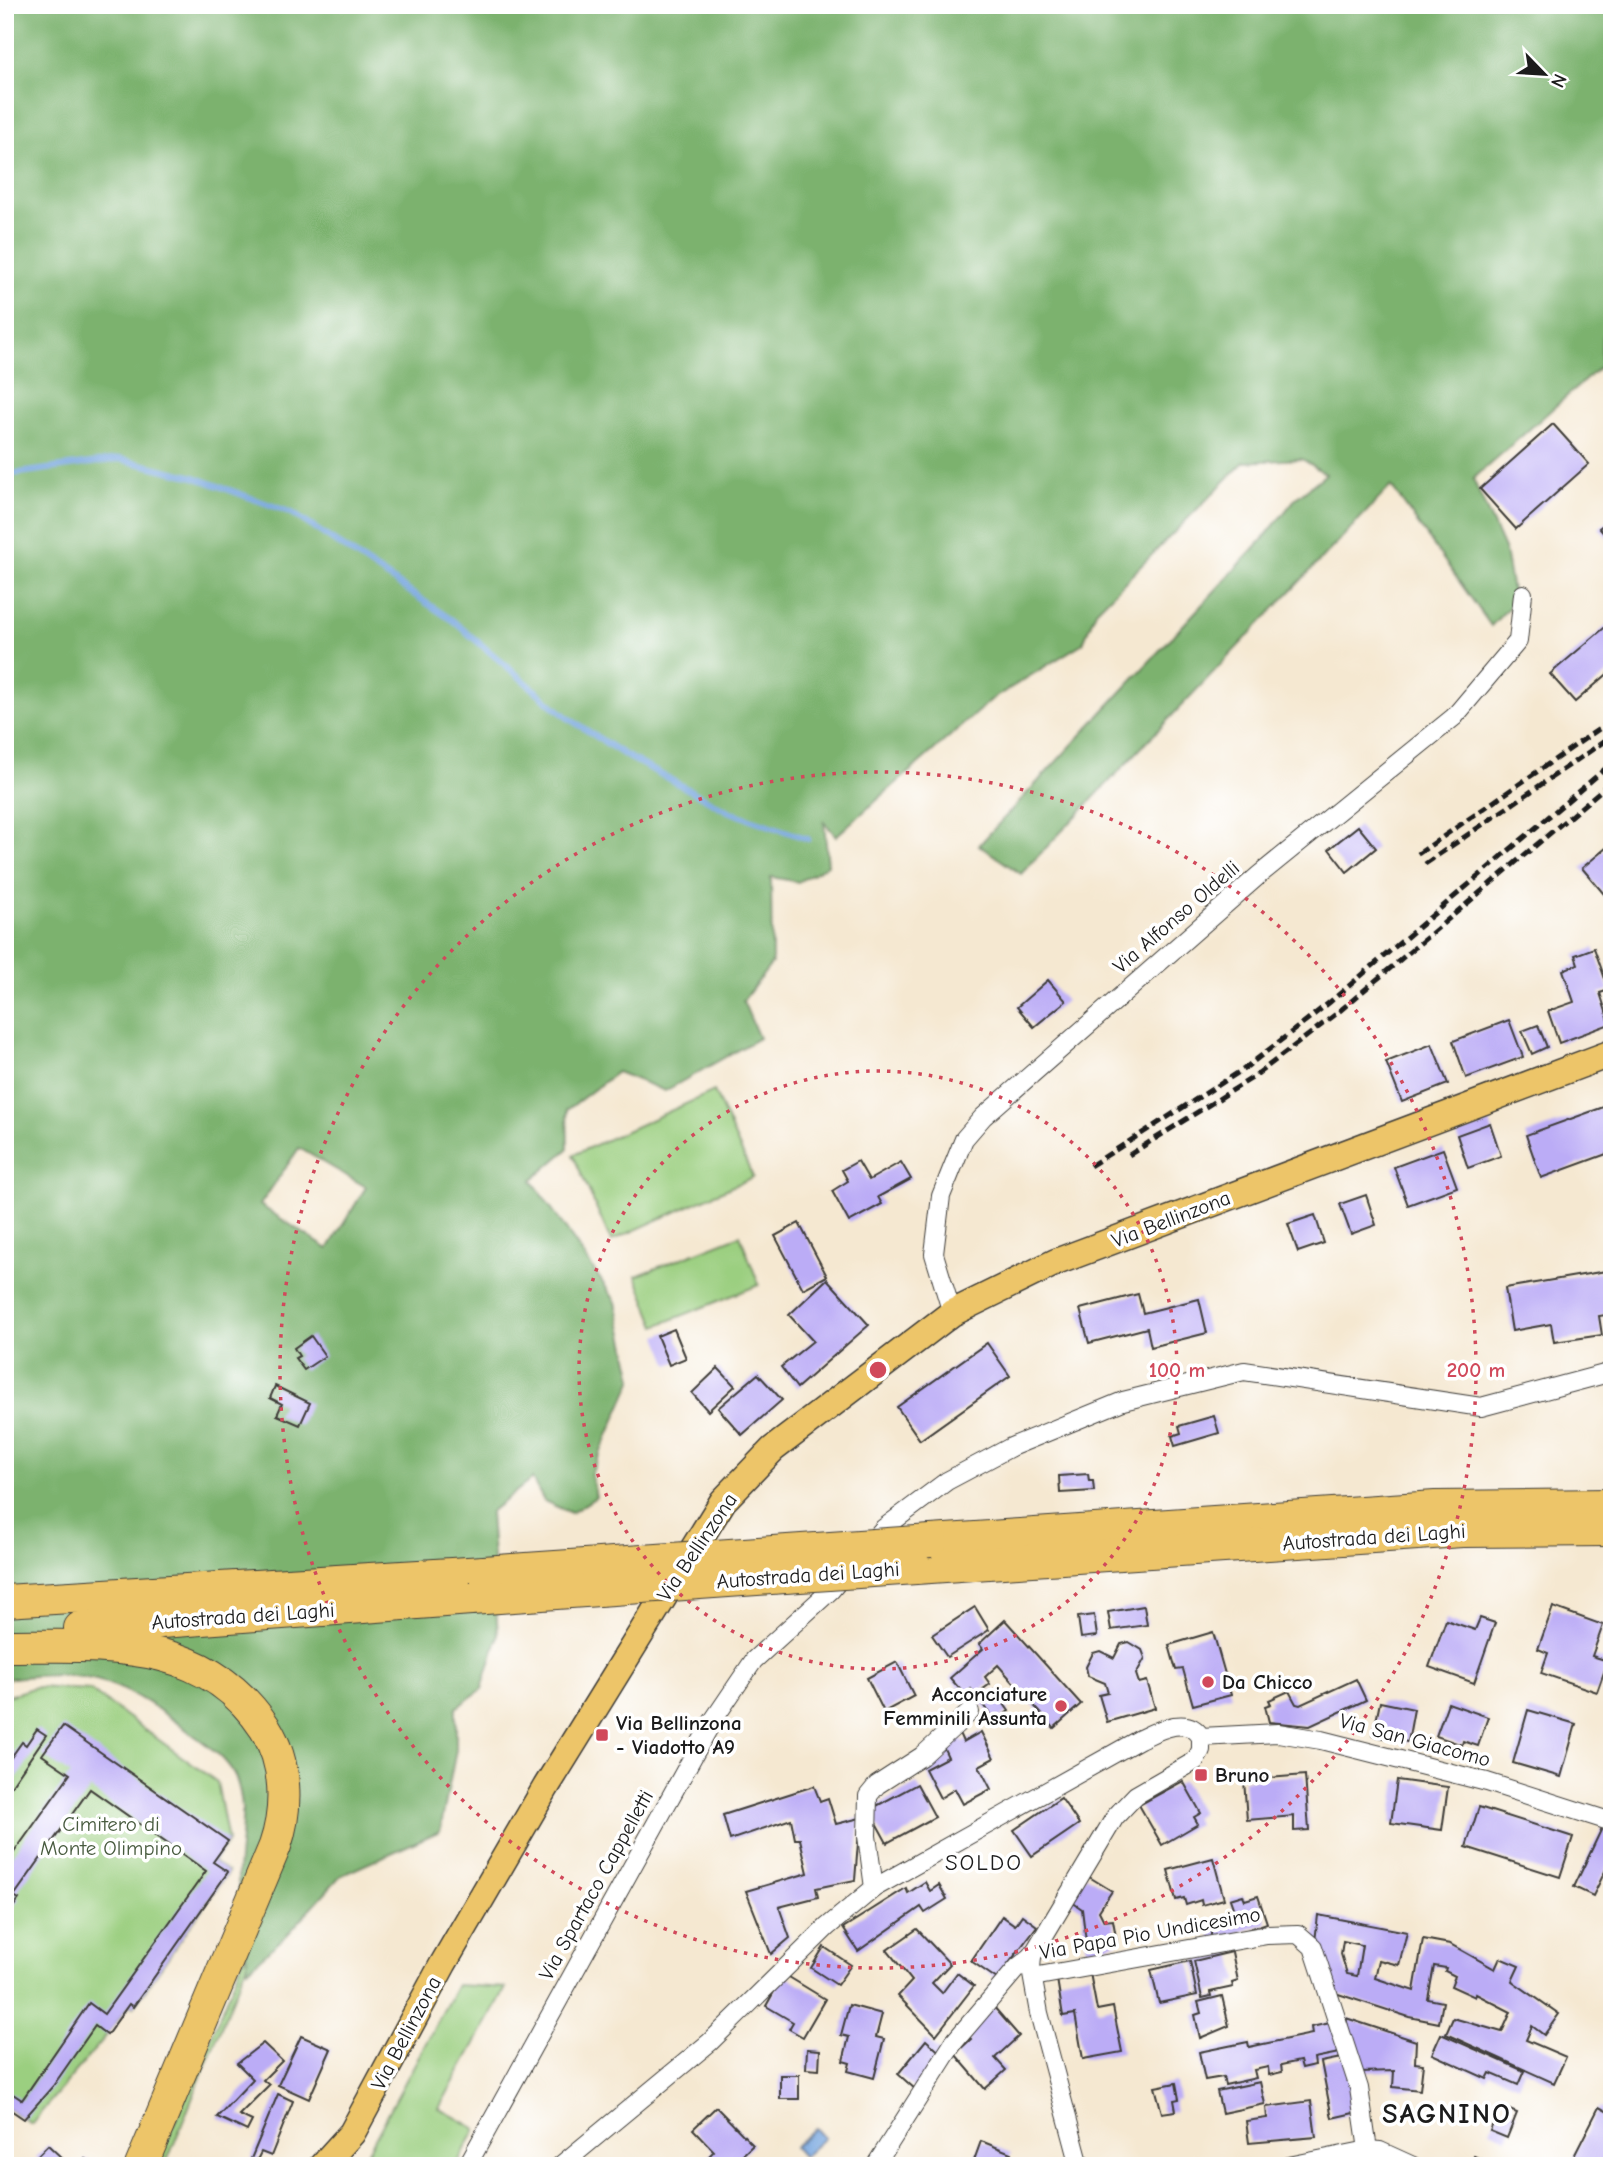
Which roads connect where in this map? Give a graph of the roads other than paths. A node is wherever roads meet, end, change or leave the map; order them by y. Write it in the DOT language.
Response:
graph roads {
  1 [pos="1523,594"];
  2 [pos="1612,1053"];
  3 [pos="952,1313"];
  4 [pos="1612,1372"];
  5 [pos="1612,1505"];
  6 [pos="1612,1530"];
  7 [pos="924,1554"];
  8 [pos="477,1585"];
  9 [pos="5,1601"];
  10 [pos="5,1634"];
  11 [pos="5,1646"];
  12 [pos="970,1713"];
  13 [pos="1201,1737"];
  14 [pos="1612,1822"];
  15 [pos="874,1888"];
  16 [pos="1032,1956"];
  17 [pos="1033,1977"];
  18 [pos="352,2133"];
  19 [pos="1368,2150"];
  20 [pos="1411,2165"];
  21 [pos="141,2166"];
  22 [pos="322,2166"];
  23 [pos="344,2166"];
  24 [pos="467,2166"];
  25 [pos="560,2166"];
  26 [pos="875,2166"];
  27 [pos="1080,2166"];
  28 [pos="1289,2166"];
  1 -- 3 [label="street, Via Alfonso Oldelli"];
  2 -- 3 [label="main road, Via Bellinzona"];
  3 -- 18 [label="main road, Via Bellinzona"];
  4 -- 24 [label="street, Via Spartaco Cappelletti"];
  5 -- 7 [label="highway, Autostrada dei Laghi"];
  6 -- 7 [label="highway, Autostrada dei Laghi"];
  7 -- 8 [label="highway, Autostrada dei Laghi, bridge"];
  8 -- 9 [label="highway, Autostrada dei Laghi"];
  8 -- 10 [label="highway, Autostrada dei Laghi"];
  11 -- 21 [label="highway"];
  12 -- 15 [label="street"];
  13 -- 14 [label="street, Via San Giacomo"];
  13 -- 15 [label="street"];
  13 -- 16 [label="street, Via Papa Pio Undicesimo"];
  15 -- 25 [label="street"];
  16 -- 17 [label="street, Via Papa Pio Undicesimo"];
  16 -- 26 [label="street"];
  17 -- 19 [label="street, Via Papa Pio Undicesimo"];
  17 -- 27 [label="street"];
  18 -- 22 [label="main road, Via Bellinzona"];
  18 -- 23 [label="main road, Via Bellinzona"];
  19 -- 20 [label="street"];
  19 -- 28 [label="street"];
}
